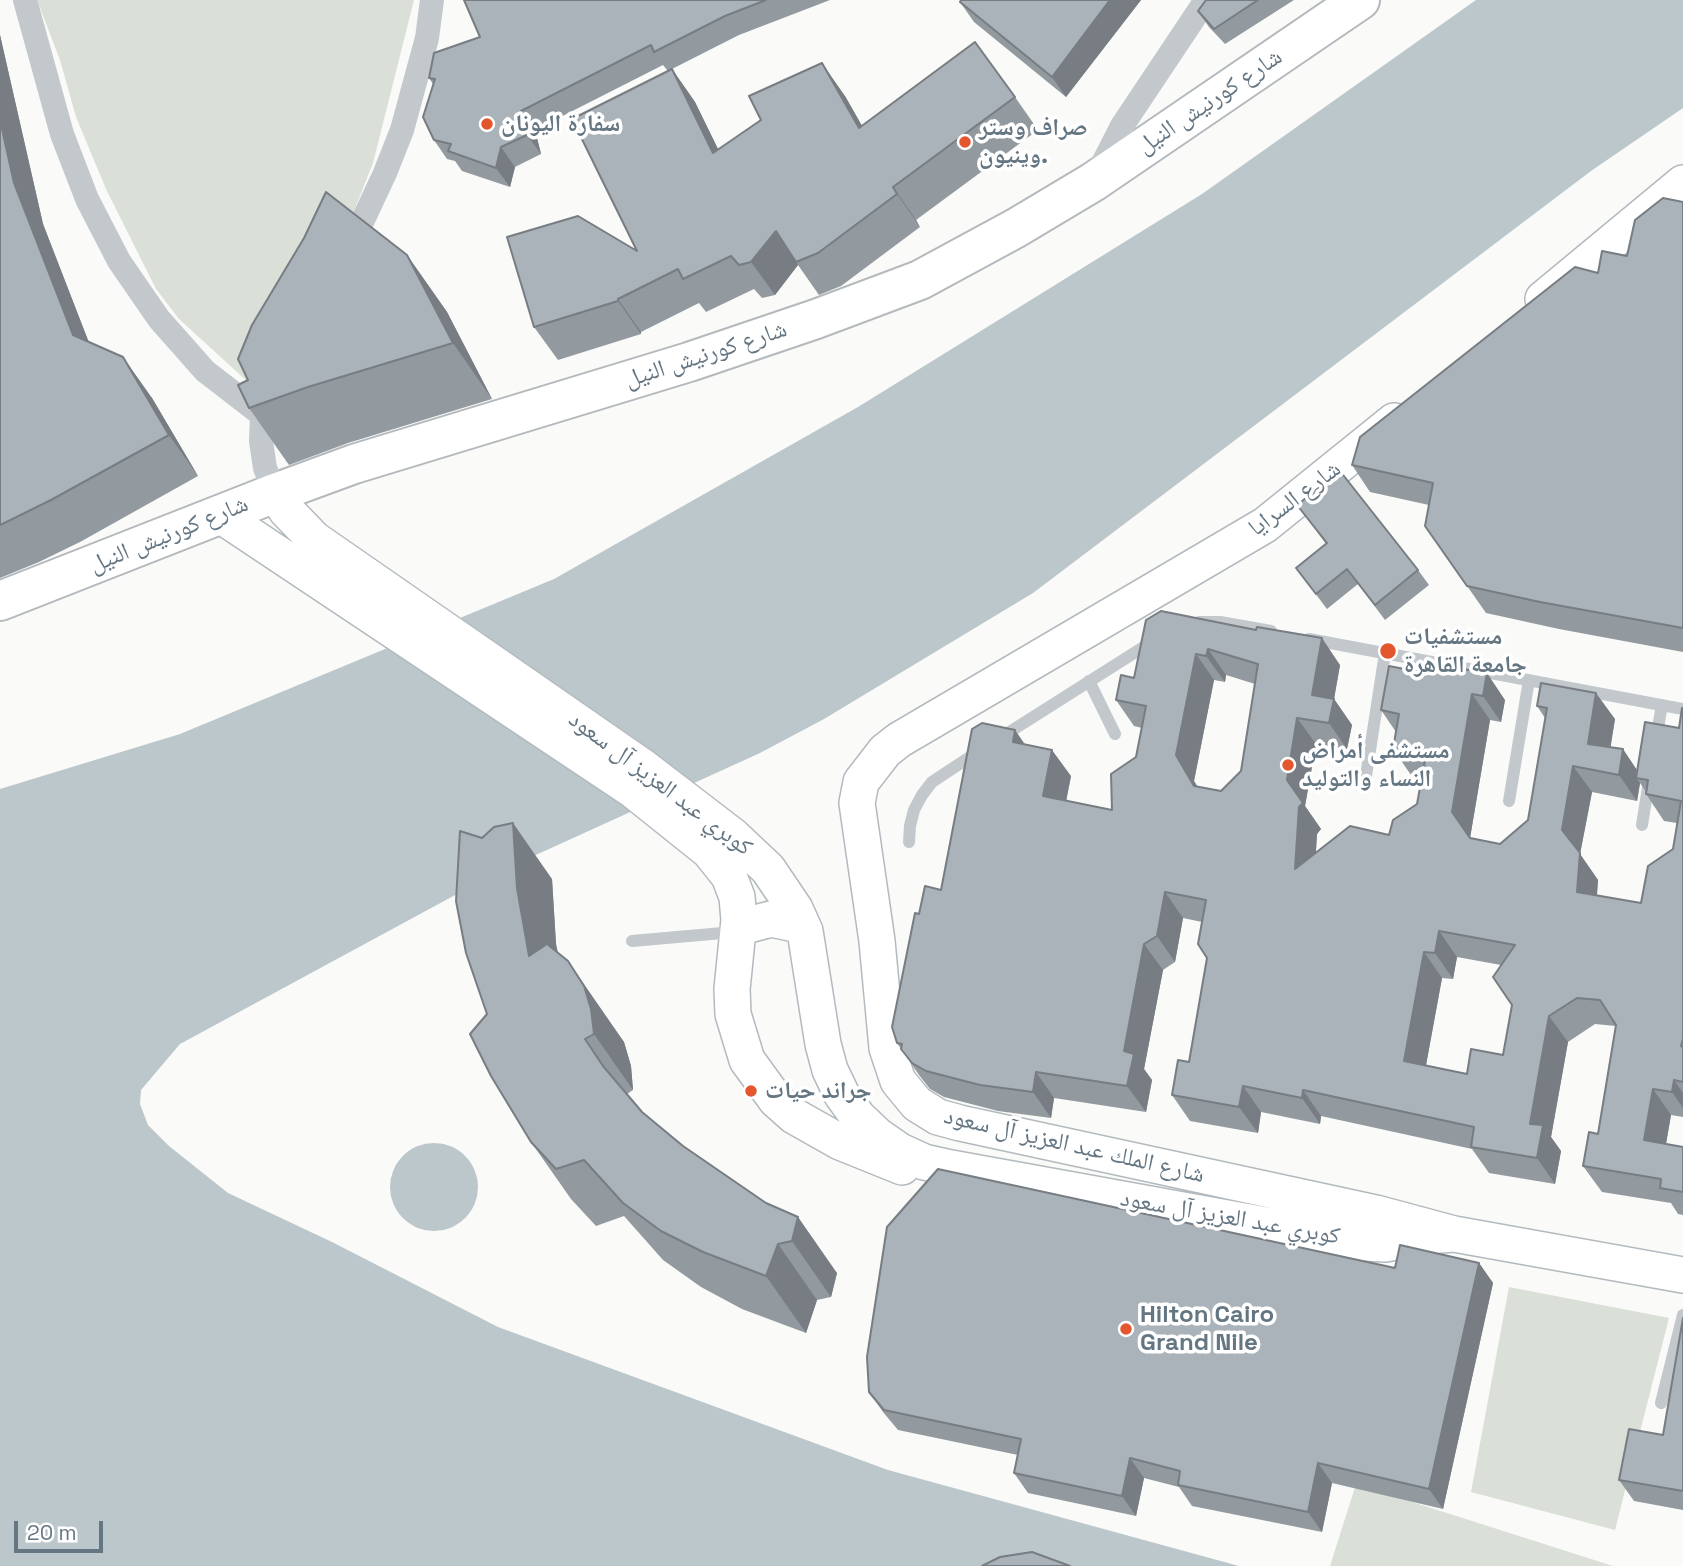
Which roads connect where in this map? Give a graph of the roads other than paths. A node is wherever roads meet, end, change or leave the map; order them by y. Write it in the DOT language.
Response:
graph roads {
  1 [pos="25,0"];
  2 [pos="432,0"];
  3 [pos="1206,0"];
  4 [pos="1360,0"];
  5 [pos="1093,182"];
  6 [pos="1683,183"];
  7 [pos="337,275"];
  8 [pos="1521,317"];
  9 [pos="278,375"];
  10 [pos="1416,403"];
  11 [pos="262,415"];
  12 [pos="275,493"];
  13 [pos="220,515"];
  14 [pos="320,563"];
  15 [pos="0,601"];
  16 [pos="1186,624"];
  17 [pos="1289,635"];
  18 [pos="1303,637"];
  19 [pos="1159,638"];
  20 [pos="1385,653"];
  21 [pos="1529,680"];
  22 [pos="1089,681"];
  23 [pos="1662,705"];
  24 [pos="1683,709"];
  25 [pos="1115,734"];
  26 [pos="873,765"];
  27 [pos="1366,776"];
  28 [pos="1509,801"];
  29 [pos="1642,825"];
  30 [pos="706,831"];
  31 [pos="909,842"];
  32 [pos="805,931"];
  33 [pos="738,932"];
  34 [pos="632,941"];
  35 [pos="842,1095"];
  36 [pos="794,1116"];
  37 [pos="1454,1234"];
  38 [pos="1365,1243"];
  39 [pos="1683,1275"];
  40 [pos="1683,1315"];
  41 [pos="1661,1403"];
  1 -- 11 [label="street"];
  2 -- 7 [label="street"];
  3 -- 5 [label="street"];
  4 -- 5 [label="highway, شارع كورنيش النيل"];
  5 -- 12 [label="highway, شارع كورنيش النيل"];
  6 -- 8 [label="main road"];
  9 -- 11 [label="street"];
  10 -- 26 [label="main road, شارع السرايا"];
  11 -- 12 [label="street"];
  12 -- 13 [label="highway, شارع كورنيش النيل"];
  12 -- 14 [label="main road, كوبري عبد العزيز آل سعود"];
  13 -- 14 [label="main road, كوبري عبد العزيز آل سعود"];
  13 -- 15 [label="highway, شارع كورنيش النيل"];
  14 -- 30 [label="main road, كوبري عبد العزيز آل سعود"];
  16 -- 17 [label="lane"];
  18 -- 20 [label="lane"];
  19 -- 22 [label="lane"];
  20 -- 21 [label="lane"];
  20 -- 27 [label="lane"];
  21 -- 23 [label="lane"];
  21 -- 28 [label="lane"];
  22 -- 25 [label="lane"];
  22 -- 31 [label="lane"];
  23 -- 24 [label="lane"];
  23 -- 29 [label="lane"];
  26 -- 37 [label="main road, شارع الملك عبد العزيز آل سعود"];
  30 -- 32 [label="main road, كوبري عبد العزيز آل سعود"];
  30 -- 33 [label="main road, كوبري عبد العزيز آل سعود"];
  32 -- 33 [label="main road"];
  32 -- 35 [label="main road, كوبري عبد العزيز آل سعود"];
  33 -- 34 [label="lane"];
  33 -- 36 [label="main road, كوبري عبد العزيز آل سعود"];
  35 -- 36 [label="main road"];
  35 -- 38 [label="main road, كوبري عبد العزيز آل سعود"];
  36 -- 38 [label="main road, كوبري عبد العزيز آل سعود"];
  37 -- 38 [label="main road, شارع الملك عبد العزيز آل سعود"];
  37 -- 39 [label="main road, شارع الملك عبد العزيز آل سعود"];
  40 -- 41 [label="lane"];
}
